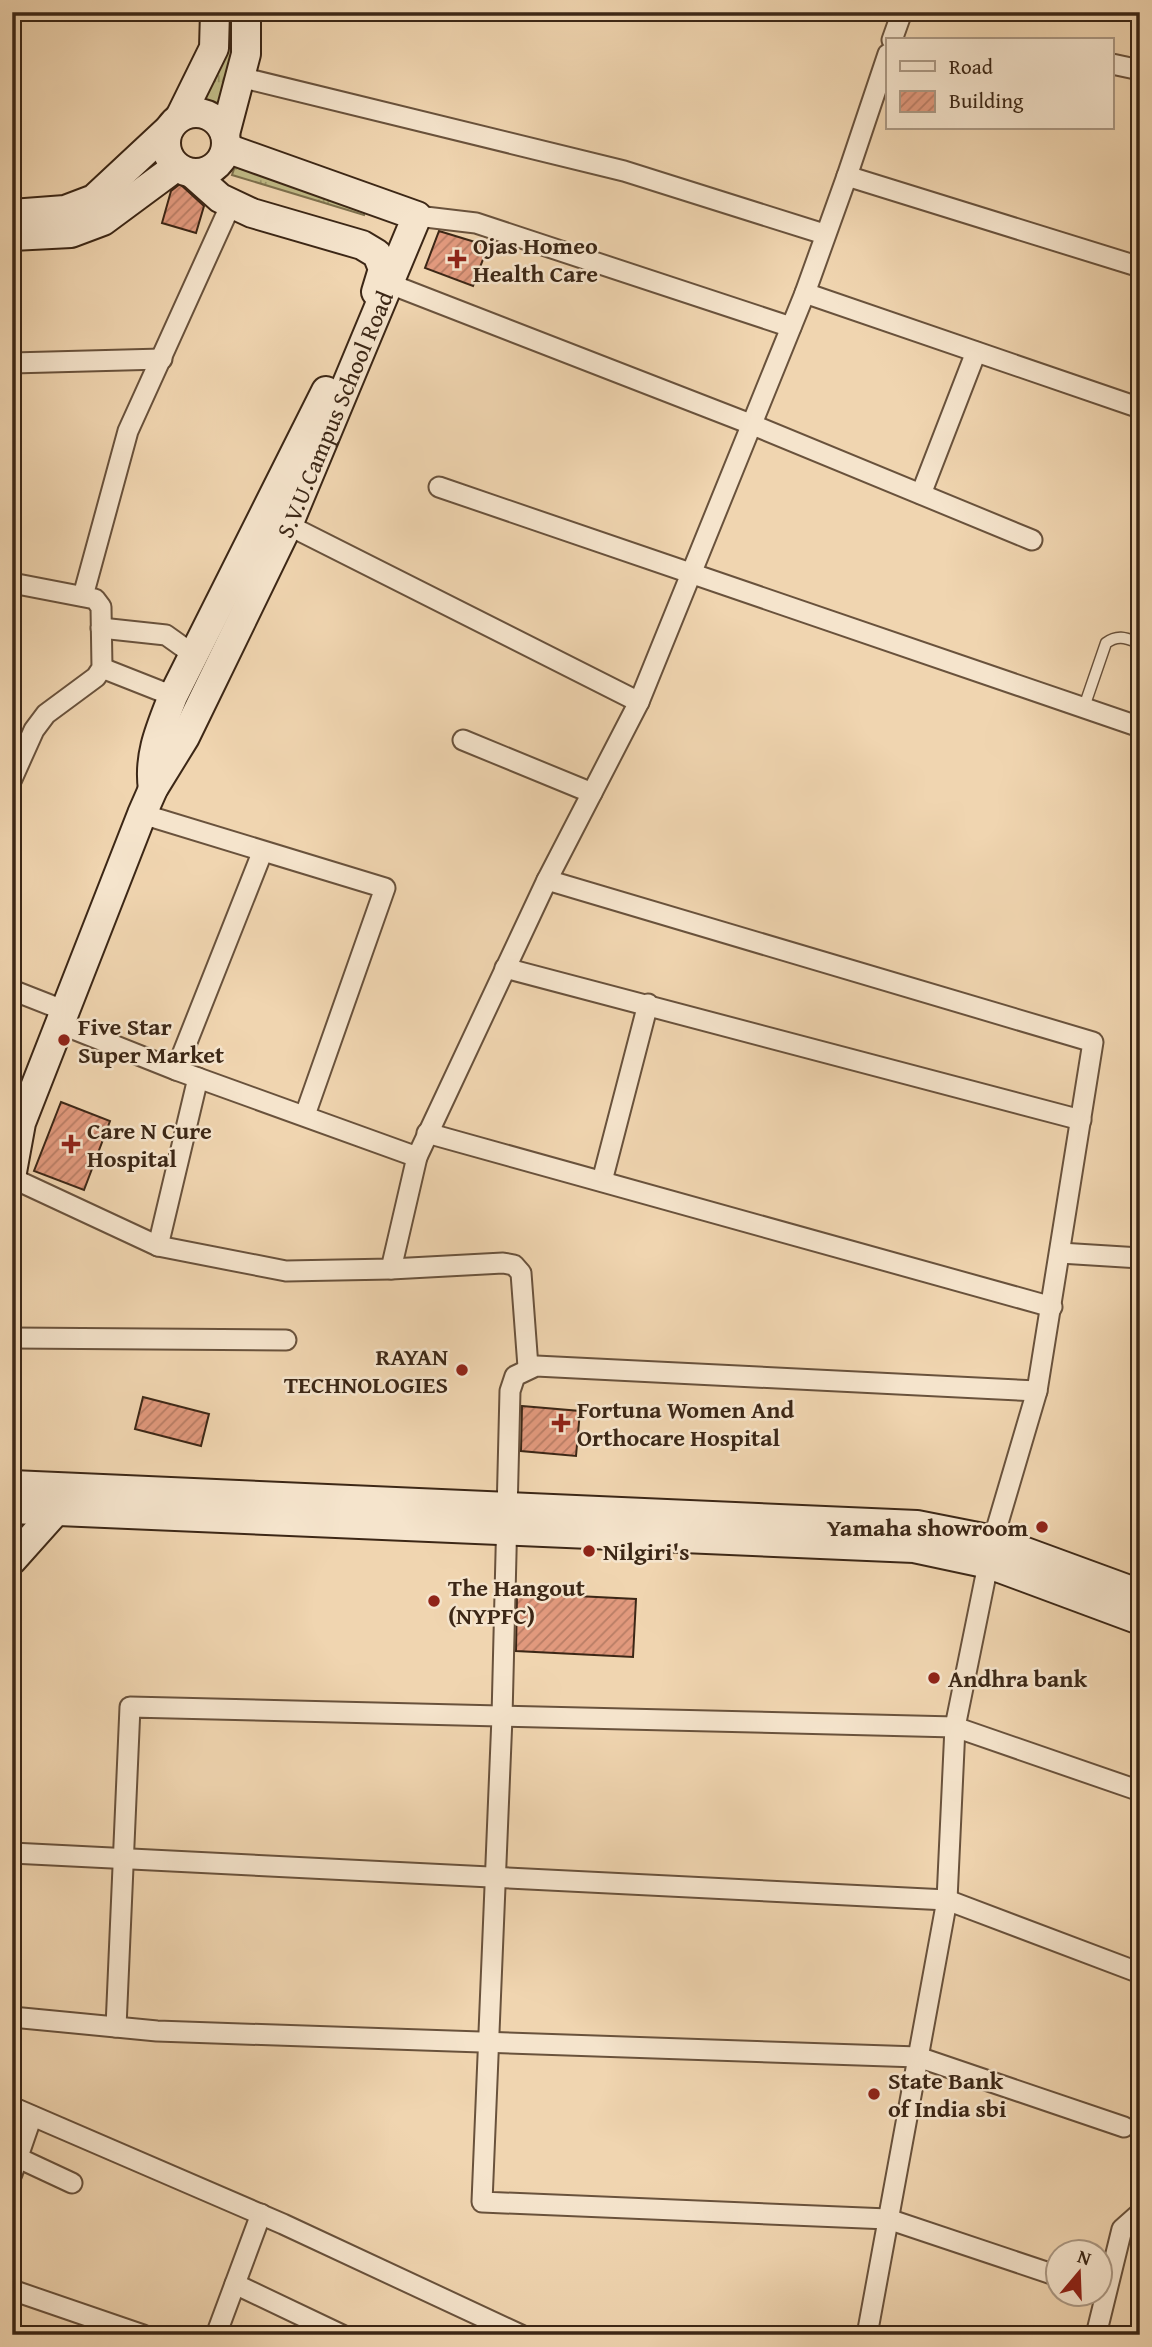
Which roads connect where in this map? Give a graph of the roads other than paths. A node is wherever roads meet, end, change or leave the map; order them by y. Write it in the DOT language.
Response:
graph roads {
  1 [pos="215,12"];
  2 [pos="246,12"];
  3 [pos="902,12"];
  4 [pos="893,38"];
  5 [pos="886,63"];
  6 [pos="1114,64"];
  7 [pos="1140,70"];
  8 [pos="240,77"];
  9 [pos="174,123"];
  10 [pos="225,141"];
  11 [pos="184,170"];
  12 [pos="847,176"];
  13 [pos="231,205"];
  14 [pos="12,214"];
  15 [pos="417,216"];
  16 [pos="824,234"];
  17 [pos="12,236"];
  18 [pos="1140,267"];
  19 [pos="390,284"];
  20 [pos="805,293"];
  21 [pos="790,327"];
  22 [pos="976,352"];
  23 [pos="162,359"];
  24 [pos="12,363"];
  25 [pos="1140,408"];
  26 [pos="753,425"];
  27 [pos="439,487"];
  28 [pos="921,494"];
  29 [pos="288,525"];
  30 [pos="1032,540"];
  31 [pos="692,573"];
  32 [pos="12,583"];
  33 [pos="83,596"];
  34 [pos="102,628"];
  35 [pos="1140,643"];
  36 [pos="194,654"];
  37 [pos="102,668"];
  38 [pos="173,696"];
  39 [pos="639,702"];
  40 [pos="1084,707"];
  41 [pos="1140,727"];
  42 [pos="463,740"];
  43 [pos="12,779"];
  44 [pos="592,793"];
  45 [pos="147,802"];
  46 [pos="262,853"];
  47 [pos="547,880"];
  48 [pos="505,968"];
  49 [pos="12,990"];
  50 [pos="648,1004"];
  51 [pos="61,1017"];
  52 [pos="176,1070"];
  53 [pos="198,1078"];
  54 [pos="305,1115"];
  55 [pos="1081,1120"];
  56 [pos="17,1121"];
  57 [pos="427,1133"];
  58 [pos="417,1157"];
  59 [pos="12,1172"];
  60 [pos="12,1178"];
  61 [pos="602,1181"];
  62 [pos="158,1246"];
  63 [pos="1060,1253"];
  64 [pos="1140,1258"];
  65 [pos="391,1269"];
  66 [pos="1052,1307"];
  67 [pos="12,1338"];
  68 [pos="286,1340"];
  69 [pos="528,1367"];
  70 [pos="1037,1391"];
  71 [pos="12,1485"];
  72 [pos="12,1509"];
  73 [pos="54,1513"];
  74 [pos="506,1518"];
  75 [pos="991,1552"];
  76 [pos="12,1560"];
  77 [pos="1140,1594"];
  78 [pos="1140,1620"];
  79 [pos="502,1717"];
  80 [pos="955,1727"];
  81 [pos="1140,1791"];
  82 [pos="12,1853"];
  83 [pos="123,1858"];
  84 [pos="496,1877"];
  85 [pos="947,1900"];
  86 [pos="1140,1972"];
  87 [pos="12,2017"];
  88 [pos="117,2027"];
  89 [pos="488,2042"];
  90 [pos="918,2056"];
  91 [pos="12,2107"];
  92 [pos="32,2116"];
  93 [pos="1124,2127"];
  94 [pos="14,2163"];
  95 [pos="72,2183"];
  96 [pos="1140,2213"];
  97 [pos="261,2214"];
  98 [pos="888,2219"];
  99 [pos="1114,2256"];
  100 [pos="1044,2271"];
  101 [pos="235,2284"];
  102 [pos="12,2290"];
  103 [pos="1101,2308"];
  104 [pos="143,2335"];
  105 [pos="216,2335"];
  106 [pos="342,2335"];
  107 [pos="521,2335"];
  108 [pos="867,2335"];
  109 [pos="1096,2335"];
  1 -- 9 [label="street"];
  2 -- 8 [label="street"];
  3 -- 4 [label="street"];
  5 -- 12 [label="street"];
  6 -- 7 [label="street"];
  8 -- 10 [label="street"];
  8 -- 16 [label="street"];
  9 -- 10 [label="street"];
  9 -- 11 [label="street"];
  9 -- 14 [label="street"];
  10 -- 11 [label="street"];
  10 -- 15 [label="street"];
  11 -- 13 [label="street, S.V.U.Campus School Road"];
  11 -- 17 [label="street"];
  12 -- 16 [label="street"];
  12 -- 18 [label="street"];
  13 -- 23 [label="street"];
  13 -- 36 [label="street, S.V.U.Campus School Road"];
  15 -- 19 [label="street, S.V.U.Campus School Road"];
  15 -- 21 [label="street"];
  16 -- 20 [label="street"];
  19 -- 26 [label="street"];
  19 -- 29 [label="street, S.V.U.Campus School Road"];
  20 -- 21 [label="street"];
  20 -- 22 [label="street"];
  21 -- 26 [label="street"];
  22 -- 25 [label="street"];
  22 -- 28 [label="street"];
  23 -- 24 [label="street"];
  23 -- 33 [label="street"];
  26 -- 28 [label="street"];
  26 -- 31 [label="street"];
  27 -- 31 [label="street"];
  28 -- 30 [label="street"];
  29 -- 39 [label="street"];
  29 -- 45 [label="street, S.V.U.Campus School Road"];
  31 -- 39 [label="street"];
  31 -- 40 [label="street"];
  32 -- 33 [label="street"];
  33 -- 34 [label="street"];
  34 -- 36 [label="street"];
  34 -- 37 [label="street"];
  35 -- 40 [label="lane"];
  36 -- 38 [label="street, S.V.U.Campus School Road"];
  37 -- 38 [label="street"];
  37 -- 43 [label="street"];
  38 -- 45 [label="street, S.V.U.Campus School Road"];
  39 -- 44 [label="street"];
  40 -- 41 [label="street"];
  42 -- 44 [label="street"];
  44 -- 47 [label="street"];
  45 -- 46 [label="street"];
  45 -- 51 [label="street, S.V.U.Campus School Road"];
  46 -- 52 [label="street"];
  46 -- 54 [label="street"];
  47 -- 48 [label="street"];
  47 -- 55 [label="street"];
  48 -- 50 [label="street"];
  48 -- 57 [label="street"];
  49 -- 51 [label="street"];
  50 -- 55 [label="street"];
  50 -- 61 [label="street"];
  51 -- 52 [label="street"];
  51 -- 56 [label="street, S.V.U.Campus School Road"];
  52 -- 53 [label="street"];
  53 -- 54 [label="street"];
  53 -- 62 [label="street"];
  54 -- 58 [label="street"];
  55 -- 63 [label="street"];
  56 -- 59 [label="street, S.V.U.Campus School Road"];
  57 -- 58 [label="street"];
  57 -- 61 [label="street"];
  58 -- 65 [label="street"];
  60 -- 62 [label="street"];
  61 -- 66 [label="street"];
  62 -- 65 [label="street"];
  63 -- 64 [label="street"];
  63 -- 66 [label="street"];
  65 -- 69 [label="street"];
  66 -- 70 [label="street"];
  67 -- 68 [label="street"];
  69 -- 70 [label="street"];
  69 -- 74 [label="street"];
  70 -- 75 [label="street"];
  71 -- 74 [label="street"];
  72 -- 73 [label="street"];
  73 -- 74 [label="street"];
  73 -- 76 [label="street"];
  74 -- 75 [label="street"];
  74 -- 79 [label="street"];
  75 -- 77 [label="street"];
  75 -- 78 [label="street"];
  75 -- 80 [label="street"];
  79 -- 80 [label="street"];
  79 -- 83 [label="street"];
  79 -- 84 [label="street"];
  80 -- 81 [label="street"];
  80 -- 85 [label="street"];
  82 -- 83 [label="street"];
  83 -- 84 [label="street"];
  83 -- 88 [label="street"];
  84 -- 85 [label="street"];
  84 -- 89 [label="street"];
  85 -- 86 [label="street"];
  85 -- 90 [label="street"];
  87 -- 88 [label="street"];
  88 -- 89 [label="street"];
  89 -- 90 [label="street"];
  89 -- 98 [label="street"];
  90 -- 93 [label="street"];
  90 -- 98 [label="street"];
  91 -- 92 [label="street"];
  92 -- 94 [label="street"];
  92 -- 97 [label="street"];
  94 -- 95 [label="street"];
  96 -- 99 [label="street"];
  97 -- 101 [label="street"];
  97 -- 107 [label="street"];
  98 -- 100 [label="street"];
  98 -- 108 [label="street"];
  101 -- 105 [label="street"];
  101 -- 106 [label="street"];
  102 -- 104 [label="street"];
  103 -- 109 [label="street"];
}
